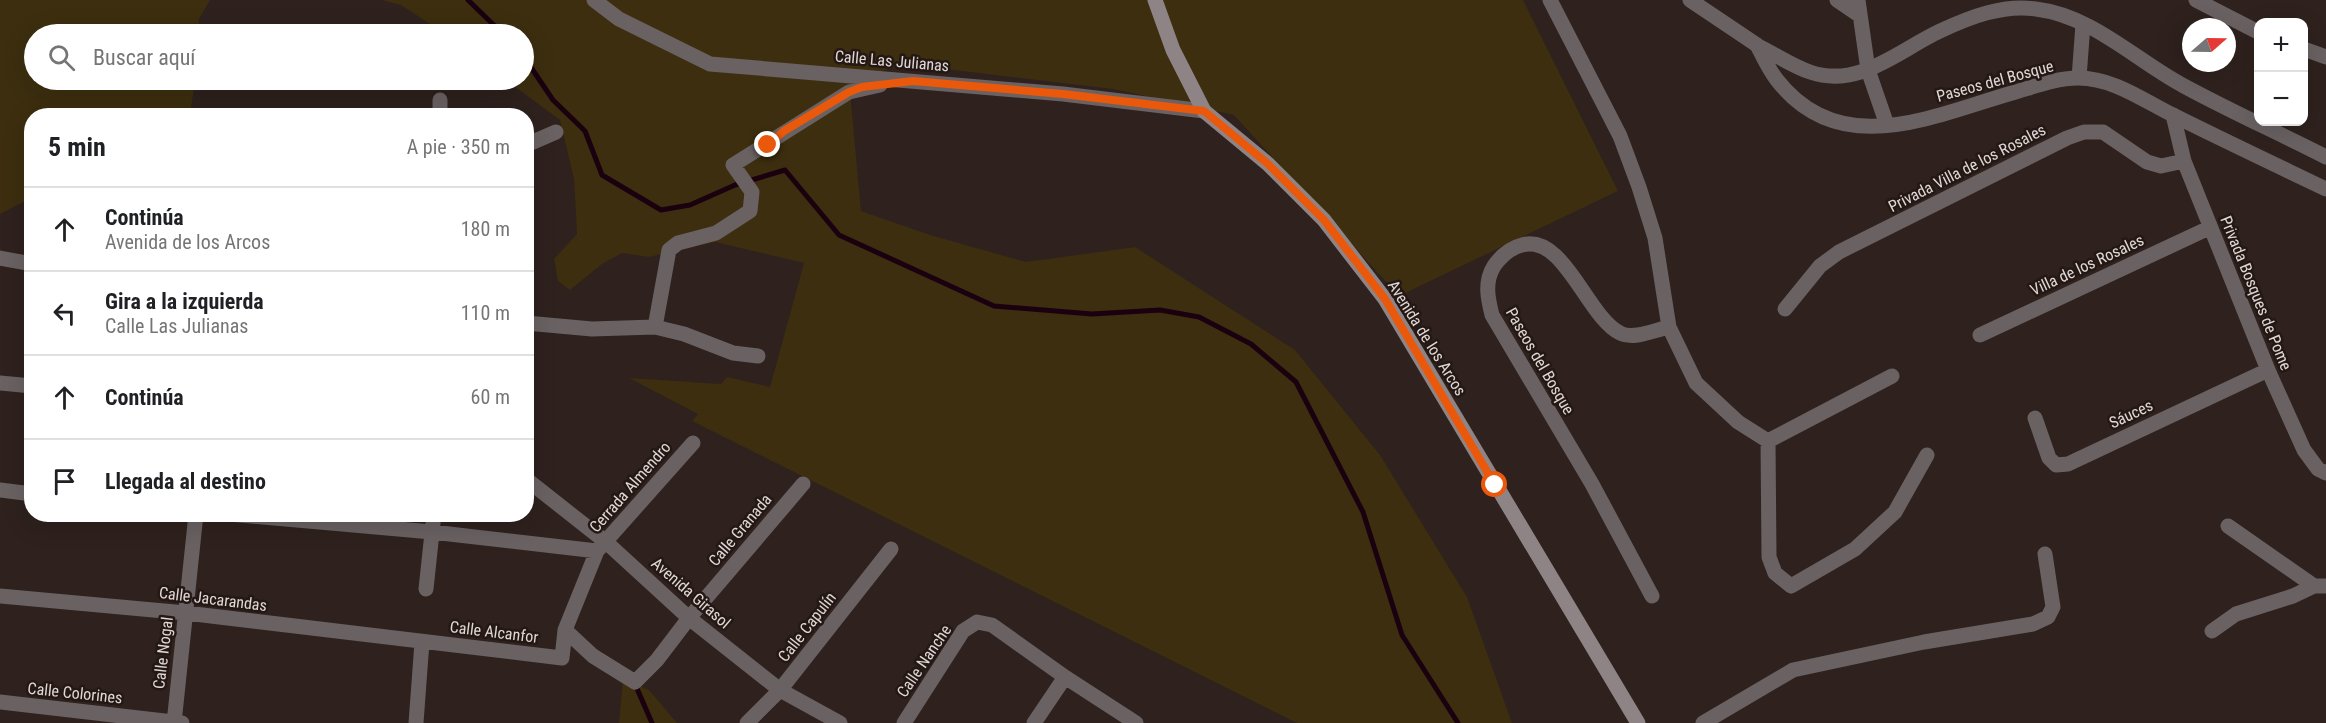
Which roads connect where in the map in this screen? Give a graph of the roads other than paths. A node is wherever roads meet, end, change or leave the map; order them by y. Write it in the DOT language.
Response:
graph roads {
  1 [pos="594,0"];
  2 [pos="1155,0"];
  3 [pos="1550,0"];
  4 [pos="1690,0"];
  5 [pos="1837,0"];
  6 [pos="2196,0"];
  7 [pos="1859,7"];
  8 [pos="2083,24"];
  9 [pos="2254,29"];
  10 [pos="1757,45"];
  11 [pos="2308,50"];
  12 [pos="2326,57"];
  13 [pos="1868,70"];
  14 [pos="2079,78"];
  15 [pos="913,81"];
  16 [pos="1204,111"];
  17 [pos="2173,115"];
  18 [pos="1887,125"];
  19 [pos="556,132"];
  20 [pos="534,142"];
  21 [pos="2326,157"];
  22 [pos="2184,161"];
  23 [pos="2326,189"];
  24 [pos="2210,228"];
  25 [pos="0,258"];
  26 [pos="24,262"];
  27 [pos="1785,309"];
  28 [pos="534,324"];
  29 [pos="655,327"];
  30 [pos="1669,327"];
  31 [pos="1980,335"];
  32 [pos="758,356"];
  33 [pos="2268,370"];
  34 [pos="1892,376"];
  35 [pos="0,383"];
  36 [pos="24,385"];
  37 [pos="2035,418"];
  38 [pos="1768,441"];
  39 [pos="693,443"];
  40 [pos="1927,455"];
  41 [pos="2326,473"];
  42 [pos="803,484"];
  43 [pos="534,486"];
  44 [pos="0,490"];
  45 [pos="24,493"];
  46 [pos="195,522"];
  47 [pos="319,522"];
  48 [pos="433,522"];
  49 [pos="2228,526"];
  50 [pos="432,532"];
  51 [pos="602,547"];
  52 [pos="891,549"];
  53 [pos="2045,554"];
  54 [pos="2320,586"];
  55 [pos="426,589"];
  56 [pos="0,596"];
  57 [pos="1652,597"];
  58 [pos="186,613"];
  59 [pos="689,618"];
  60 [pos="565,630"];
  61 [pos="2212,631"];
  62 [pos="422,642"];
  63 [pos="562,658"];
  64 [pos="1065,677"];
  65 [pos="780,690"];
  66 [pos="0,702"];
  67 [pos="176,723"];
  68 [pos="416,723"];
  69 [pos="747,723"];
  70 [pos="840,723"];
  71 [pos="904,723"];
  72 [pos="1034,723"];
  73 [pos="1136,723"];
  74 [pos="1638,723"];
  75 [pos="1703,723"];
  1 -- 15 [label="street, Calle Las Julianas"];
  2 -- 16 [label="main road, Avenida de los Arcos"];
  3 -- 30 [label="street"];
  4 -- 10 [label="street, Paseos del Bosque"];
  5 -- 7 [label="street"];
  6 -- 9 [label="street"];
  7 -- 13 [label="street"];
  8 -- 13 [label="street, Paseos del Bosque"];
  8 -- 14 [label="street"];
  8 -- 21 [label="street, Paseos del Bosque"];
  10 -- 13 [label="street, Paseos del Bosque"];
  10 -- 18 [label="street, Paseos del Bosque"];
  11 -- 12 [label="street"];
  13 -- 18 [label="street"];
  14 -- 17 [label="street, Paseos del Bosque"];
  14 -- 18 [label="street, Paseos del Bosque"];
  15 -- 16 [label="street, Calle Las Julianas"];
  15 -- 29 [label="street"];
  16 -- 74 [label="main road, Avenida de los Arcos"];
  17 -- 22 [label="street, Privada Bosques de Pome"];
  17 -- 23 [label="street, Paseos del Bosque"];
  19 -- 20 [label="street"];
  22 -- 24 [label="street, Privada Bosques de Pome"];
  22 -- 27 [label="street, Privada Villa de los Rosales"];
  24 -- 31 [label="street, Villa de los Rosales"];
  24 -- 33 [label="street, Privada Bosques de Pome"];
  25 -- 26 [label="street"];
  28 -- 29 [label="street"];
  29 -- 32 [label="street"];
  30 -- 38 [label="street"];
  30 -- 57 [label="street, Paseos del Bosque"];
  33 -- 37 [label="street, Sáuces"];
  33 -- 41 [label="street, Privada Bosques de Pome"];
  34 -- 38 [label="street"];
  35 -- 36 [label="street"];
  38 -- 40 [label="street"];
  39 -- 51 [label="street, Cerrada Almendro"];
  42 -- 59 [label="street, Calle Granada"];
  43 -- 51 [label="street, Avenida Girasol"];
  44 -- 45 [label="street"];
  46 -- 58 [label="street, Calle Nogal"];
  47 -- 50 [label="street"];
  48 -- 50 [label="street"];
  49 -- 54 [label="street"];
  50 -- 51 [label="street"];
  50 -- 55 [label="street"];
  51 -- 59 [label="street, Avenida Girasol"];
  51 -- 60 [label="street, Cerrada Almendro"];
  52 -- 65 [label="street, Calle Capulín"];
  53 -- 75 [label="street"];
  54 -- 61 [label="street"];
  56 -- 58 [label="street, Calle Jacarandas"];
  58 -- 62 [label="street, Calle Jacarandas"];
  58 -- 67 [label="street, Calle Nogal"];
  59 -- 60 [label="street, Calle Granada"];
  59 -- 65 [label="street, Avenida Girasol"];
  60 -- 63 [label="street, Cerrada Almendro"];
  62 -- 63 [label="street, Calle Alcanfor"];
  62 -- 68 [label="street"];
  64 -- 71 [label="street, Calle Nanche"];
  64 -- 72 [label="street"];
  64 -- 73 [label="street"];
  65 -- 69 [label="street, Calle Capulín"];
  65 -- 70 [label="street, Avenida Girasol"];
  66 -- 67 [label="street, Calle Colorines"];
}
